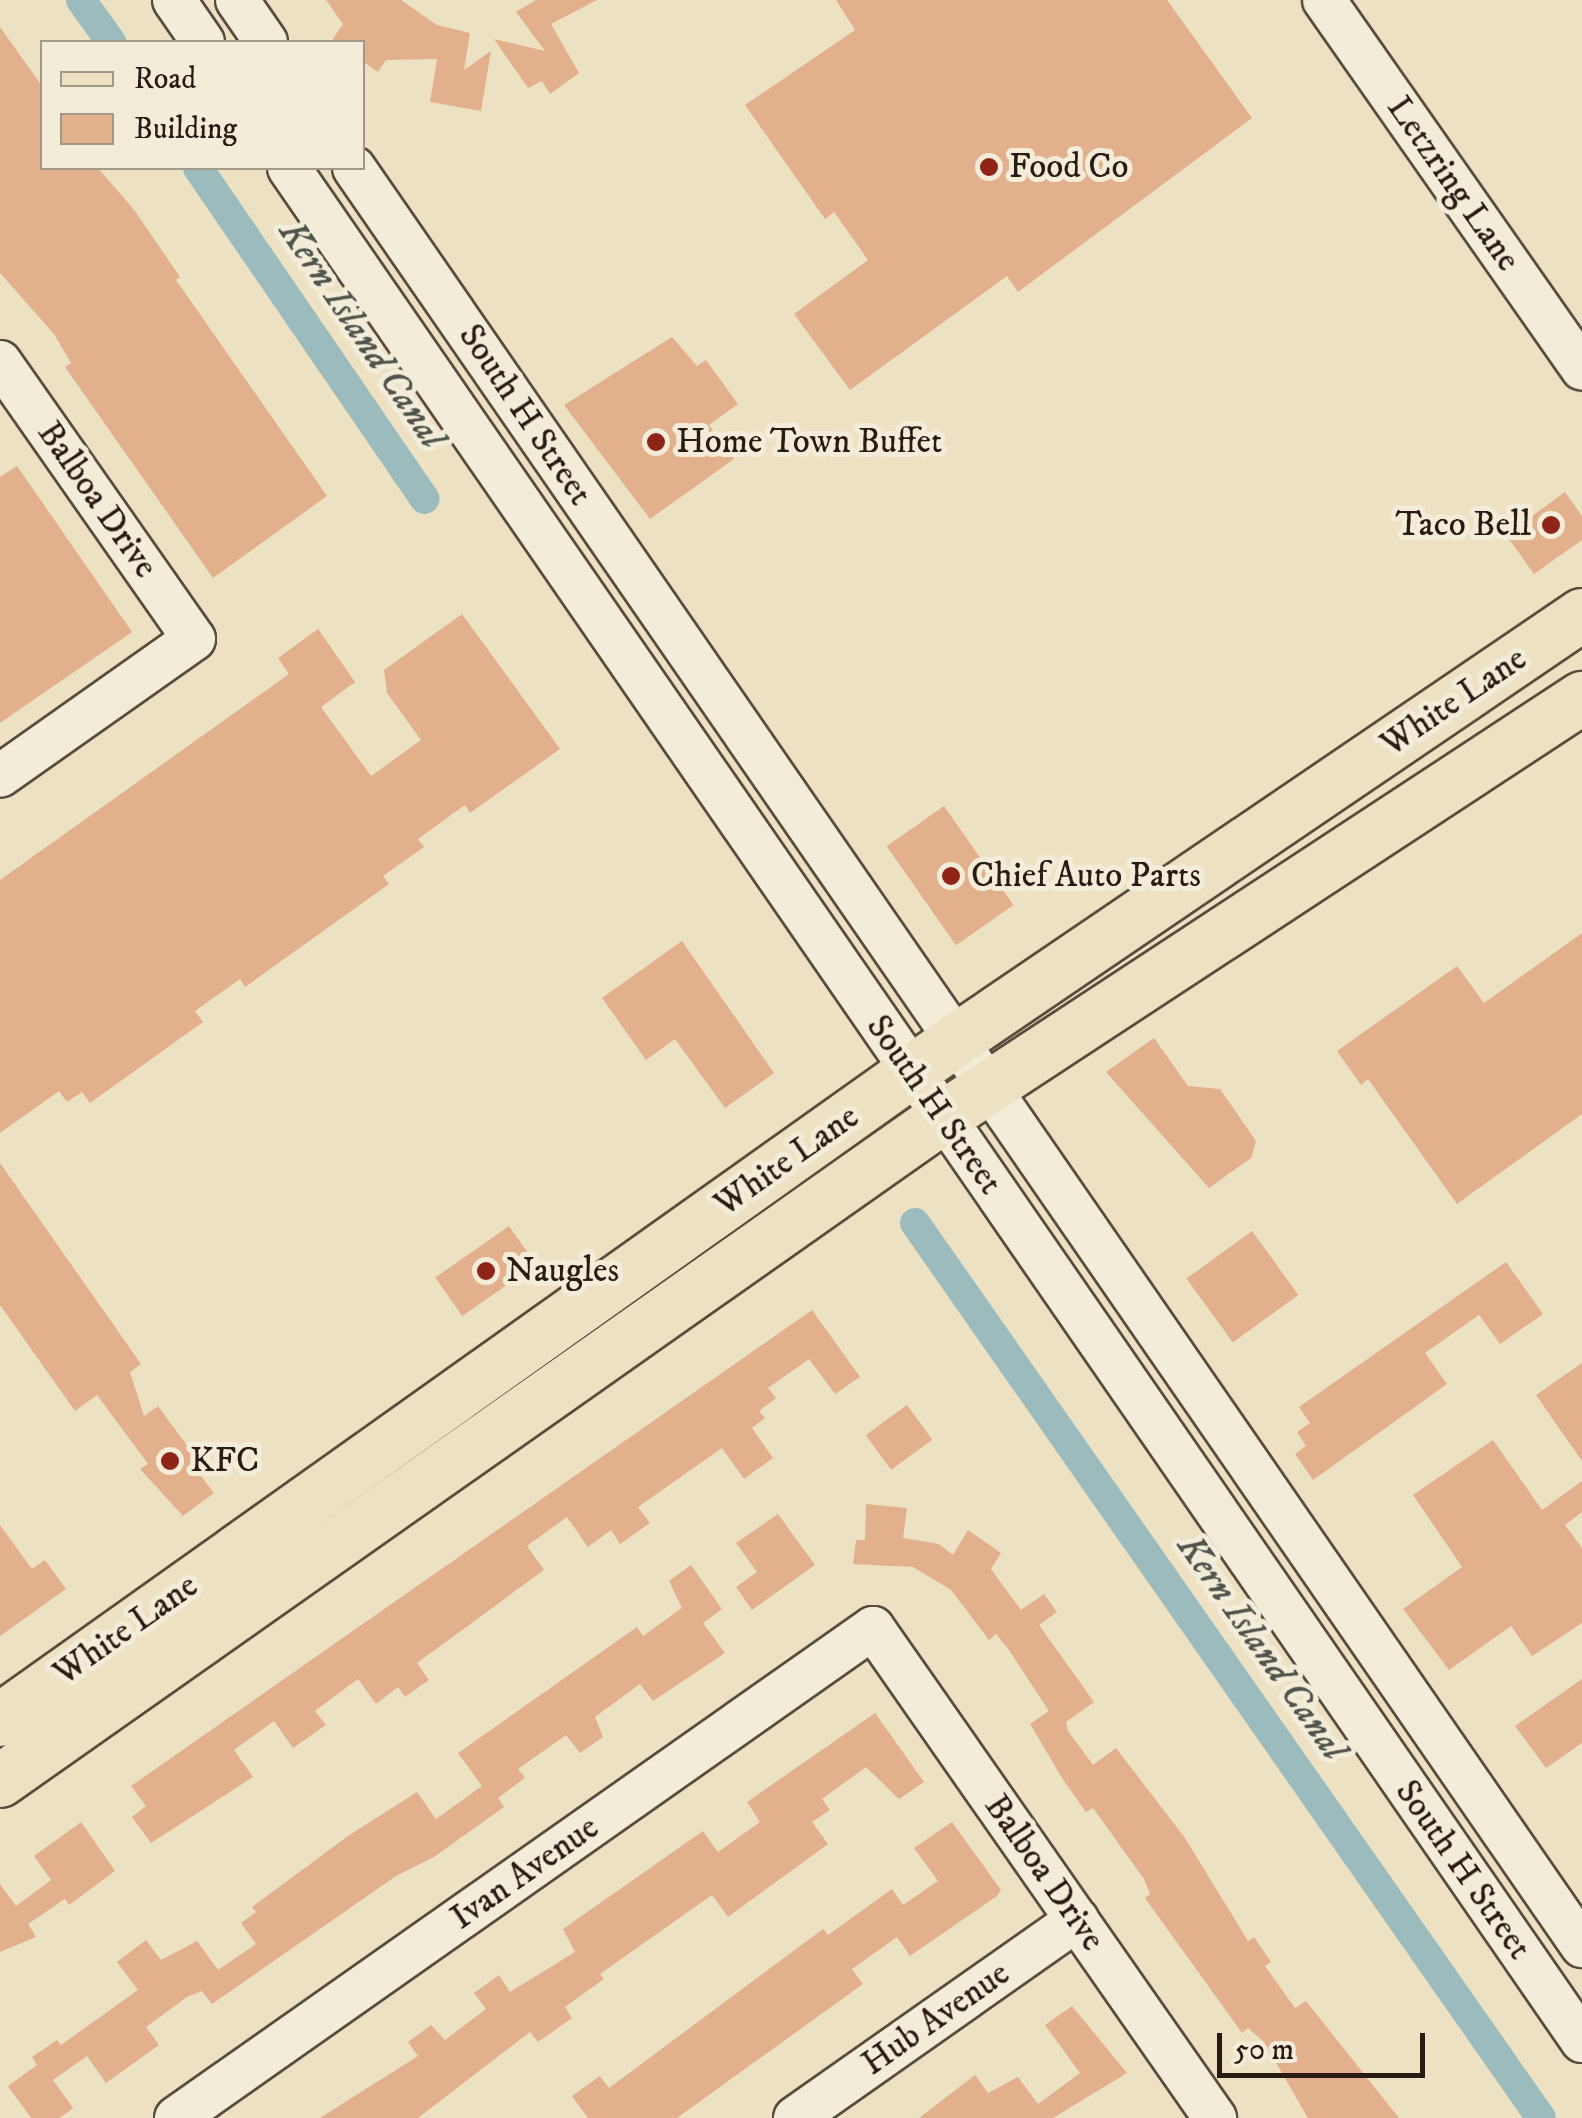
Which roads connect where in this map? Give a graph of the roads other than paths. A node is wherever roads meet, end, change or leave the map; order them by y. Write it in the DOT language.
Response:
graph roads {
  1 [pos="174,0"];
  2 [pos="237,0"];
  3 [pos="1324,0"];
  4 [pos="202,40"];
  5 [pos="265,40"];
  6 [pos="290,170"];
  7 [pos="355,170"];
  8 [pos="0,362"];
  9 [pos="1582,369"];
  10 [pos="476,441"];
  11 [pos="644,589"];
  12 [pos="1582,615"];
  13 [pos="1514,662"];
  14 [pos="1574,700"];
  15 [pos="0,776"];
  16 [pos="1400,820"];
  17 [pos="955,1040"];
  18 [pos="911,1072"];
  19 [pos="988,1089"];
  20 [pos="942,1118"];
  21 [pos="1074,1308"];
  22 [pos="1221,1424"];
  23 [pos="288,1516"];
  24 [pos="873,1628"];
  25 [pos="95,1714"];
  26 [pos="0,1720"];
  27 [pos="1386,1758"];
  28 [pos="0,1780"];
  29 [pos="1548,1895"];
  30 [pos="1077,1920"];
  31 [pos="1582,1946"];
  32 [pos="1582,2041"];
  33 [pos="176,2118"];
  34 [pos="795,2118"];
  35 [pos="1215,2118"];
  1 -- 4 [label="street"];
  2 -- 5 [label="street"];
  3 -- 9 [label="street, Letzring Lane"];
  6 -- 10 [label="street, South H Street"];
  7 -- 11 [label="street, South H Street"];
  8 -- 15 [label="street, Balboa Drive"];
  10 -- 11 [label="street"];
  10 -- 18 [label="street, South H Street"];
  11 -- 17 [label="street, South H Street"];
  12 -- 13 [label="main road, White Lane"];
  13 -- 16 [label="main road"];
  13 -- 17 [label="main road, White Lane"];
  14 -- 16 [label="main road, White Lane"];
  16 -- 19 [label="main road, White Lane"];
  17 -- 18 [label="main road, White Lane"];
  17 -- 19 [label="street, South H Street"];
  18 -- 20 [label="street, South H Street"];
  18 -- 23 [label="main road, White Lane"];
  19 -- 20 [label="main road, White Lane"];
  19 -- 22 [label="street, South H Street"];
  20 -- 21 [label="street, South H Street"];
  20 -- 25 [label="main road, White Lane"];
  21 -- 22 [label="street"];
  21 -- 27 [label="street, South H Street"];
  22 -- 29 [label="street, South H Street"];
  23 -- 25 [label="main road"];
  23 -- 26 [label="main road, White Lane"];
  24 -- 30 [label="street, Balboa Drive"];
  24 -- 33 [label="street, Ivan Avenue"];
  25 -- 28 [label="main road, White Lane"];
  27 -- 29 [label="street"];
  27 -- 32 [label="street, South H Street"];
  29 -- 31 [label="street, South H Street"];
  30 -- 34 [label="street, Hub Avenue"];
  30 -- 35 [label="street, Balboa Drive"];
}
